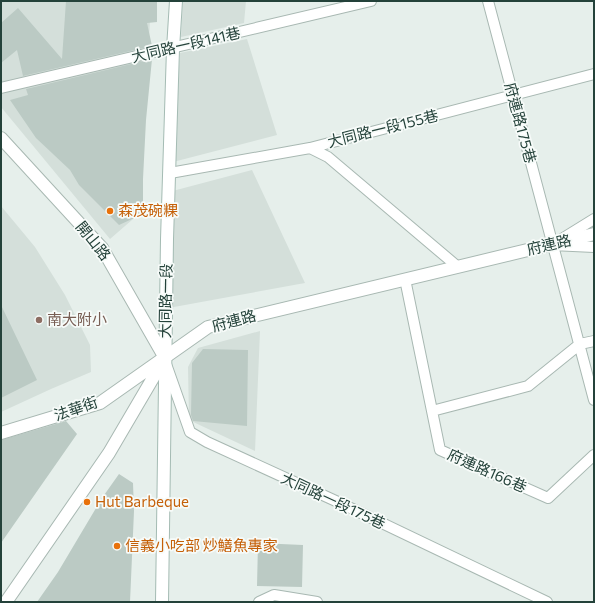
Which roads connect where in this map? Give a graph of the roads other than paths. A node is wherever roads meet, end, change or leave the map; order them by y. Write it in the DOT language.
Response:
graph roads {
  1 [pos="176,1"];
  2 [pos="371,1"];
  3 [pos="488,1"];
  4 [pos="346,4"];
  5 [pos="173,49"];
  6 [pos="594,74"];
  7 [pos="1,88"];
  8 [pos="512,96"];
  9 [pos="1,138"];
  10 [pos="310,148"];
  11 [pos="170,173"];
  12 [pos="594,219"];
  13 [pos="594,234"];
  14 [pos="552,245"];
  15 [pos="594,247"];
  16 [pos="458,267"];
  17 [pos="405,279"];
  18 [pos="594,341"];
  19 [pos="580,344"];
  20 [pos="164,358"];
  21 [pos="594,400"];
  22 [pos="432,411"];
  23 [pos="1,433"];
  24 [pos="594,455"];
  25 [pos="6,602"];
  26 [pos="162,602"];
  27 [pos="259,602"];
  28 [pos="318,602"];
  29 [pos="547,602"];
  1 -- 5 [label="street, 大同路一段"];
  2 -- 4 [label="lane, 大同路一段141巷"];
  3 -- 8 [label="lane, 府連路175巷"];
  4 -- 5 [label="lane, 大同路一段141巷"];
  5 -- 7 [label="lane, 大同路一段141巷"];
  5 -- 11 [label="street, 大同路一段"];
  6 -- 8 [label="lane, 大同路一段155巷"];
  8 -- 10 [label="lane, 大同路一段155巷"];
  8 -- 14 [label="lane, 府連路175巷"];
  9 -- 20 [label="street, 開山路"];
  10 -- 11 [label="lane, 大同路一段155巷"];
  10 -- 16 [label="lane"];
  11 -- 20 [label="street, 大同路一段"];
  12 -- 14 [label="lane"];
  13 -- 14 [label="street, 府連路"];
  14 -- 15 [label="lane"];
  14 -- 16 [label="street, 府連路"];
  14 -- 19 [label="lane, 府連路175巷"];
  16 -- 17 [label="street, 府連路"];
  17 -- 20 [label="street, 府連路"];
  17 -- 22 [label="lane, 府連路166巷"];
  18 -- 19 [label="lane"];
  19 -- 21 [label="lane, 府連路175巷"];
  19 -- 22 [label="lane"];
  20 -- 23 [label="street, 法華街"];
  20 -- 25 [label="street, 府連路"];
  20 -- 26 [label="street, 大同路一段"];
  20 -- 29 [label="lane, 大同路一段175巷"];
  22 -- 24 [label="lane, 府連路166巷"];
  27 -- 28 [label="lane"];
}
